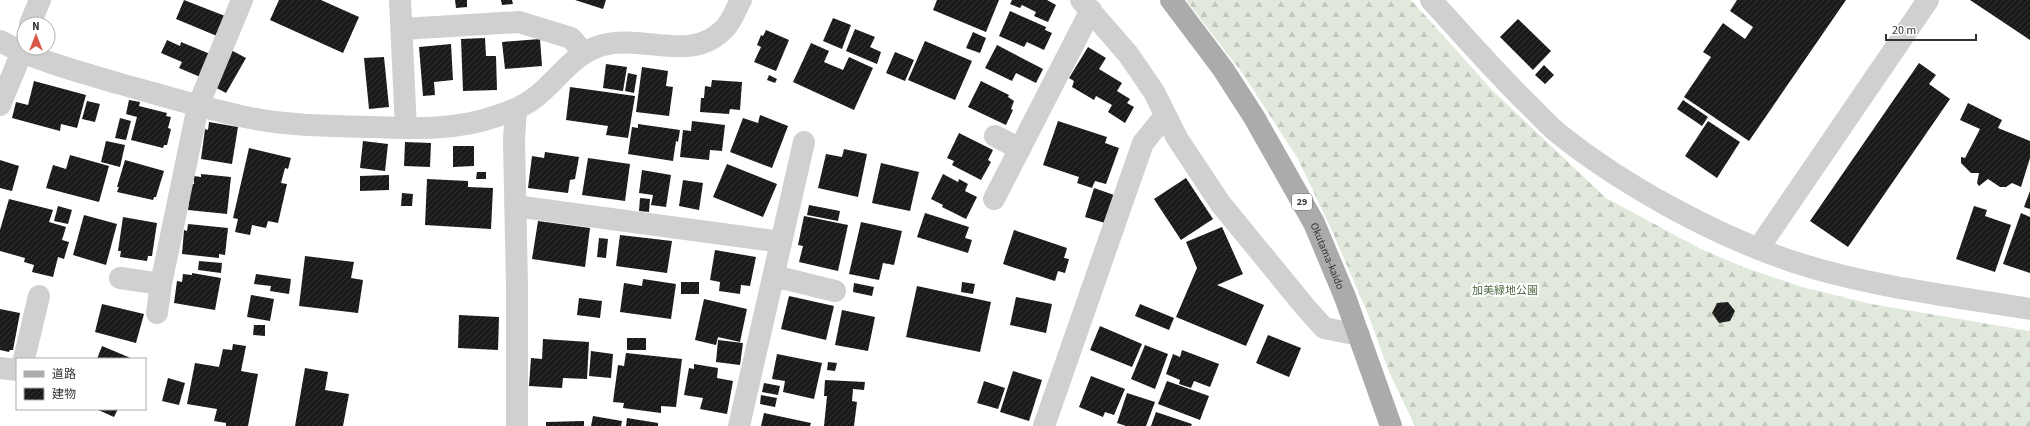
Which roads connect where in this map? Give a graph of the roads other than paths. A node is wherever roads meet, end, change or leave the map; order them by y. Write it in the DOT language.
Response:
graph roads {
  1 [pos="40,0"];
  2 [pos="242,0"];
  3 [pos="400,0"];
  4 [pos="741,0"];
  5 [pos="1171,0"];
  6 [pos="1431,0"];
  7 [pos="1928,0"];
  8 [pos="1086,5"];
  9 [pos="33,16"];
  10 [pos="402,29"];
  11 [pos="0,41"];
  12 [pos="16,47"];
  13 [pos="584,53"];
  14 [pos="20,56"];
  15 [pos="42,56"];
  16 [pos="0,105"];
  17 [pos="198,106"];
  18 [pos="516,109"];
  19 [pos="1165,116"];
  20 [pos="406,128"];
  21 [pos="995,136"];
  22 [pos="804,142"];
  23 [pos="1020,149"];
  24 [pos="994,199"];
  25 [pos="515,206"];
  26 [pos="781,242"];
  27 [pos="1758,249"];
  28 [pos="774,276"];
  29 [pos="120,278"];
  30 [pos="161,284"];
  31 [pos="835,291"];
  32 [pos="39,296"];
  33 [pos="2030,309"];
  34 [pos="157,313"];
  35 [pos="1359,335"];
  36 [pos="24,358"];
  37 [pos="0,368"];
  38 [pos="16,370"];
  39 [pos="517,426"];
  40 [pos="739,426"];
  41 [pos="1044,426"];
  42 [pos="1391,426"];
  1 -- 9 [label="street"];
  2 -- 17 [label="street"];
  3 -- 10 [label="street"];
  4 -- 13 [label="street"];
  5 -- 35 [label="main road, Okutama-kaido / 29"];
  6 -- 27 [label="street"];
  7 -- 27 [label="street"];
  8 -- 19 [label="street"];
  8 -- 23 [label="street"];
  10 -- 13 [label="street"];
  10 -- 20 [label="street"];
  11 -- 12 [label="street"];
  13 -- 18 [label="street"];
  14 -- 16 [label="street"];
  15 -- 17 [label="street"];
  17 -- 20 [label="street"];
  17 -- 30 [label="street"];
  18 -- 20 [label="street"];
  18 -- 25 [label="street"];
  19 -- 35 [label="street"];
  19 -- 41 [label="street"];
  21 -- 23 [label="street"];
  22 -- 26 [label="street"];
  23 -- 24 [label="street"];
  25 -- 26 [label="street"];
  25 -- 39 [label="street"];
  26 -- 28 [label="street"];
  27 -- 33 [label="street"];
  28 -- 31 [label="street"];
  28 -- 40 [label="street"];
  29 -- 30 [label="street"];
  30 -- 34 [label="street"];
  32 -- 36 [label="street"];
  35 -- 42 [label="main road, Okutama-kaido / 29"];
  37 -- 38 [label="street"];
}
